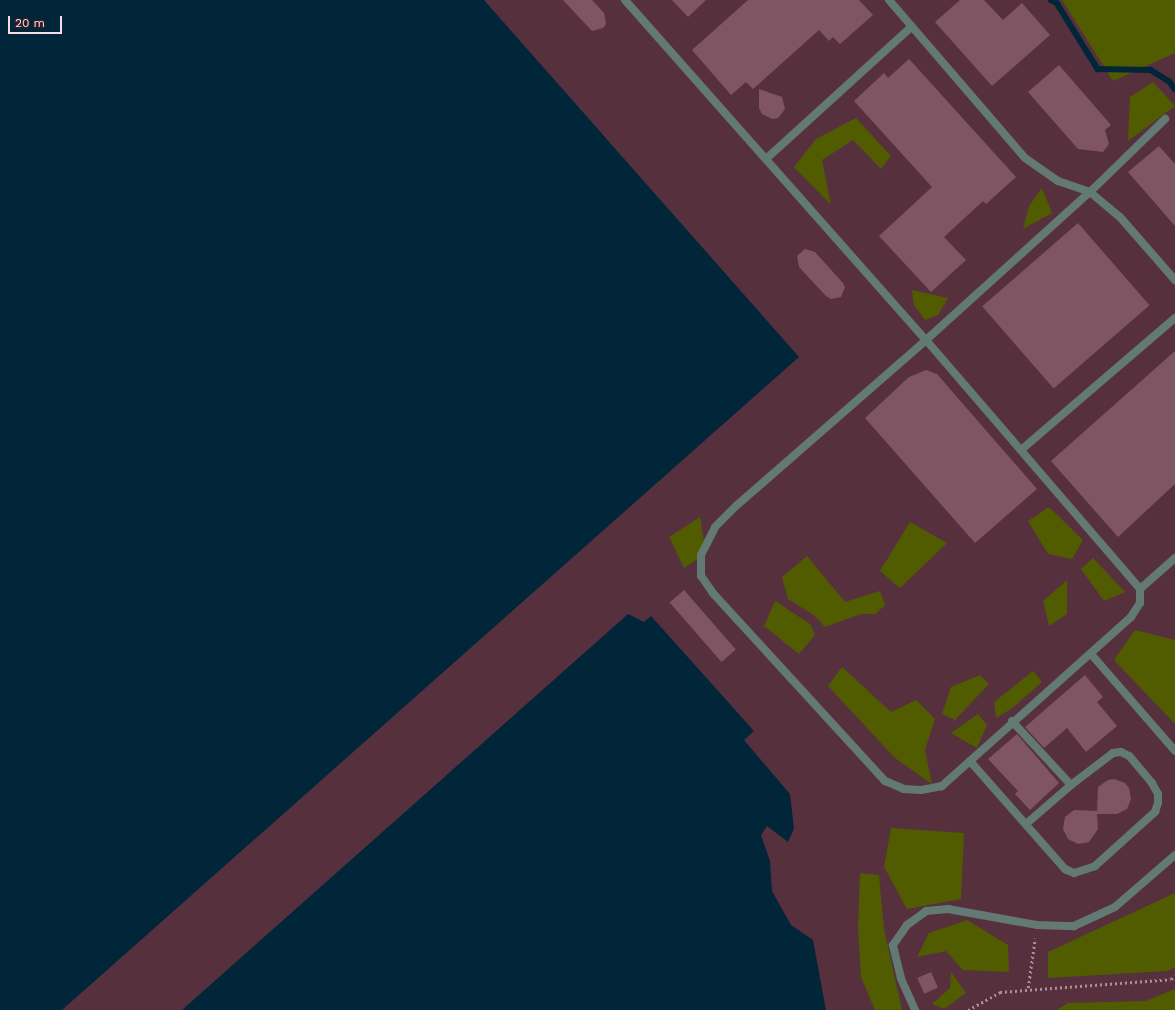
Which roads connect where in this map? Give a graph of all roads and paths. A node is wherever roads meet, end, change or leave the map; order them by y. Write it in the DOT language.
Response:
graph roads {
  1 [pos="625,0"];
  2 [pos="889,0"];
  3 [pos="912,26"];
  4 [pos="1165,119"];
  5 [pos="766,159"];
  6 [pos="1090,192"];
  7 [pos="1175,280"];
  8 [pos="1175,318"];
  9 [pos="926,340"];
  10 [pos="1021,450"];
  11 [pos="1175,558"];
  12 [pos="1140,589"];
  13 [pos="1091,654"];
  14 [pos="1012,721"];
  15 [pos="1175,751"];
  16 [pos="970,761"];
  17 [pos="1071,785"];
  18 [pos="1026,824"];
  19 [pos="1175,855"];
  20 [pos="1037,925"];
  21 [pos="1175,976"];
  22 [pos="1028,988"];
  23 [pos="916,1010"];
  24 [pos="968,1010"];
  1 -- 5 [label="lane"];
  2 -- 3 [label="lane"];
  3 -- 5 [label="lane"];
  3 -- 6 [label="lane"];
  4 -- 6 [label="lane"];
  5 -- 9 [label="lane"];
  6 -- 7 [label="lane"];
  6 -- 9 [label="lane"];
  8 -- 10 [label="lane"];
  9 -- 10 [label="lane"];
  9 -- 16 [label="lane"];
  10 -- 12 [label="lane"];
  11 -- 12 [label="lane"];
  12 -- 13 [label="lane"];
  13 -- 14 [label="lane"];
  13 -- 15 [label="lane"];
  14 -- 16 [label="lane"];
  14 -- 17 [label="lane"];
  16 -- 18 [label="lane"];
  17 -- 18 [label="lane"];
  17 -- 18 [label="lane"];
  19 -- 20 [label="lane"];
  20 -- 22 [label="path"];
  20 -- 23 [label="lane"];
  21 -- 22 [label="path"];
  22 -- 24 [label="path"];
}
